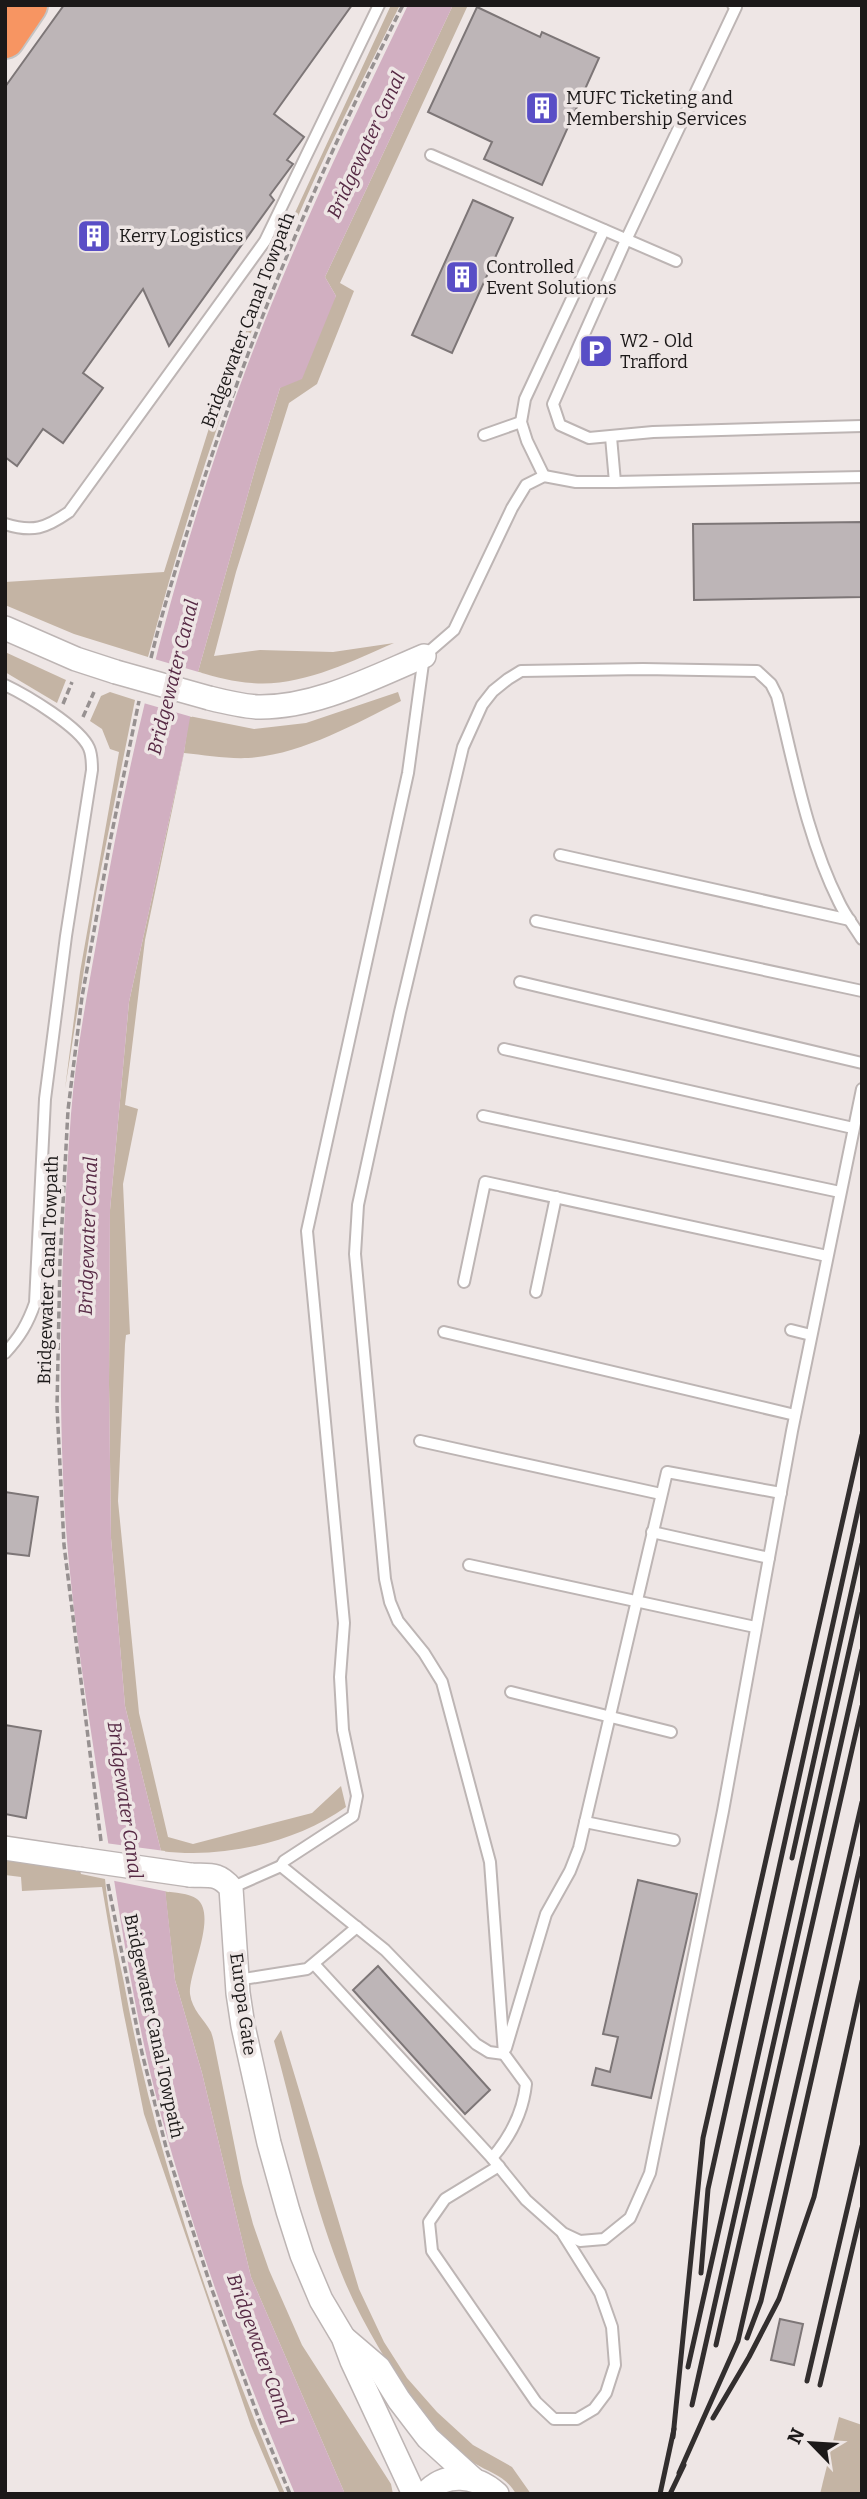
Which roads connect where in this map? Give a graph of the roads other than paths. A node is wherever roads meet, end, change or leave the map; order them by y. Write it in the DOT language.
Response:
graph roads {
  1 [pos="28,5"];
  2 [pos="379,5"];
  3 [pos="733,5"];
  4 [pos="6,38"];
  5 [pos="431,155"];
  6 [pos="604,230"];
  7 [pos="626,240"];
  8 [pos="676,261"];
  9 [pos="522,422"];
  10 [pos="862,426"];
  11 [pos="484,435"];
  12 [pos="611,436"];
  13 [pos="544,476"];
  14 [pos="862,477"];
  15 [pos="615,482"];
  16 [pos="5,524"];
  17 [pos="5,628"];
  18 [pos="424,656"];
  19 [pos="5,685"];
  20 [pos="560,855"];
  21 [pos="850,920"];
  22 [pos="536,921"];
  23 [pos="862,939"];
  24 [pos="520,982"];
  25 [pos="862,992"];
  26 [pos="504,1049"];
  27 [pos="862,1063"];
  28 [pos="862,1089"];
  29 [pos="483,1116"];
  30 [pos="853,1128"];
  31 [pos="840,1192"];
  32 [pos="556,1197"];
  33 [pos="827,1256"];
  34 [pos="464,1282"];
  35 [pos="536,1292"];
  36 [pos="790,1330"];
  37 [pos="444,1332"];
  38 [pos="811,1335"];
  39 [pos="5,1353"];
  40 [pos="795,1415"];
  41 [pos="420,1441"];
  42 [pos="781,1493"];
  43 [pos="662,1494"];
  44 [pos="652,1532"];
  45 [pos="769,1558"];
  46 [pos="469,1565"];
  47 [pos="636,1602"];
  48 [pos="755,1627"];
  49 [pos="511,1692"];
  50 [pos="609,1718"];
  51 [pos="671,1732"];
  52 [pos="585,1822"];
  53 [pos="674,1840"];
  54 [pos="5,1848"];
  55 [pos="281,1866"];
  56 [pos="231,1888"];
  57 [pos="357,1927"];
  58 [pos="314,1964"];
  59 [pos="237,1980"];
  60 [pos="504,2054"];
  61 [pos="495,2162"];
  62 [pos="562,2233"];
  63 [pos="343,2337"];
  64 [pos="473,2479"];
  65 [pos="414,2494"];
  66 [pos="425,2494"];
  67 [pos="497,2494"];
  1 -- 4 [label="highway"];
  2 -- 16 [label="lane"];
  3 -- 7 [label="lane"];
  5 -- 6 [label="lane"];
  6 -- 7 [label="lane"];
  6 -- 9 [label="lane"];
  7 -- 8 [label="lane"];
  7 -- 12 [label="lane"];
  9 -- 11 [label="lane"];
  9 -- 13 [label="lane"];
  10 -- 12 [label="lane"];
  12 -- 15 [label="lane"];
  13 -- 15 [label="lane"];
  13 -- 18 [label="lane"];
  14 -- 15 [label="lane"];
  17 -- 18 [label="street, bridge"];
  18 -- 55 [label="lane"];
  19 -- 39 [label="lane"];
  20 -- 21 [label="lane"];
  21 -- 23 [label="lane"];
  21 -- 60 [label="lane"];
  22 -- 25 [label="lane"];
  24 -- 27 [label="lane"];
  26 -- 30 [label="lane"];
  28 -- 30 [label="lane"];
  29 -- 31 [label="lane"];
  30 -- 31 [label="lane"];
  31 -- 33 [label="lane"];
  32 -- 33 [label="lane"];
  32 -- 34 [label="lane"];
  32 -- 35 [label="lane"];
  33 -- 38 [label="lane"];
  36 -- 38 [label="lane"];
  37 -- 40 [label="lane"];
  38 -- 40 [label="lane"];
  40 -- 42 [label="lane"];
  41 -- 43 [label="lane"];
  42 -- 43 [label="lane"];
  42 -- 45 [label="lane"];
  43 -- 44 [label="lane"];
  44 -- 45 [label="lane"];
  44 -- 47 [label="lane"];
  45 -- 48 [label="lane"];
  46 -- 47 [label="lane"];
  47 -- 48 [label="lane"];
  47 -- 50 [label="lane"];
  48 -- 62 [label="lane"];
  49 -- 50 [label="lane"];
  50 -- 51 [label="lane"];
  50 -- 52 [label="lane"];
  52 -- 53 [label="lane"];
  52 -- 60 [label="lane"];
  54 -- 56 [label="street, bridge"];
  55 -- 56 [label="lane"];
  55 -- 57 [label="lane"];
  56 -- 59 [label="street, Europa Gate"];
  57 -- 58 [label="lane"];
  57 -- 60 [label="lane"];
  58 -- 59 [label="lane"];
  58 -- 61 [label="lane"];
  59 -- 63 [label="street, Europa Gate"];
  60 -- 61 [label="lane"];
  61 -- 62 [label="lane"];
  61 -- 62 [label="lane"];
  63 -- 64 [label="street, Europa Gate"];
  63 -- 65 [label="street, Europa Gate"];
  64 -- 66 [label="street"];
  64 -- 67 [label="street, Europa Gate"];
}
